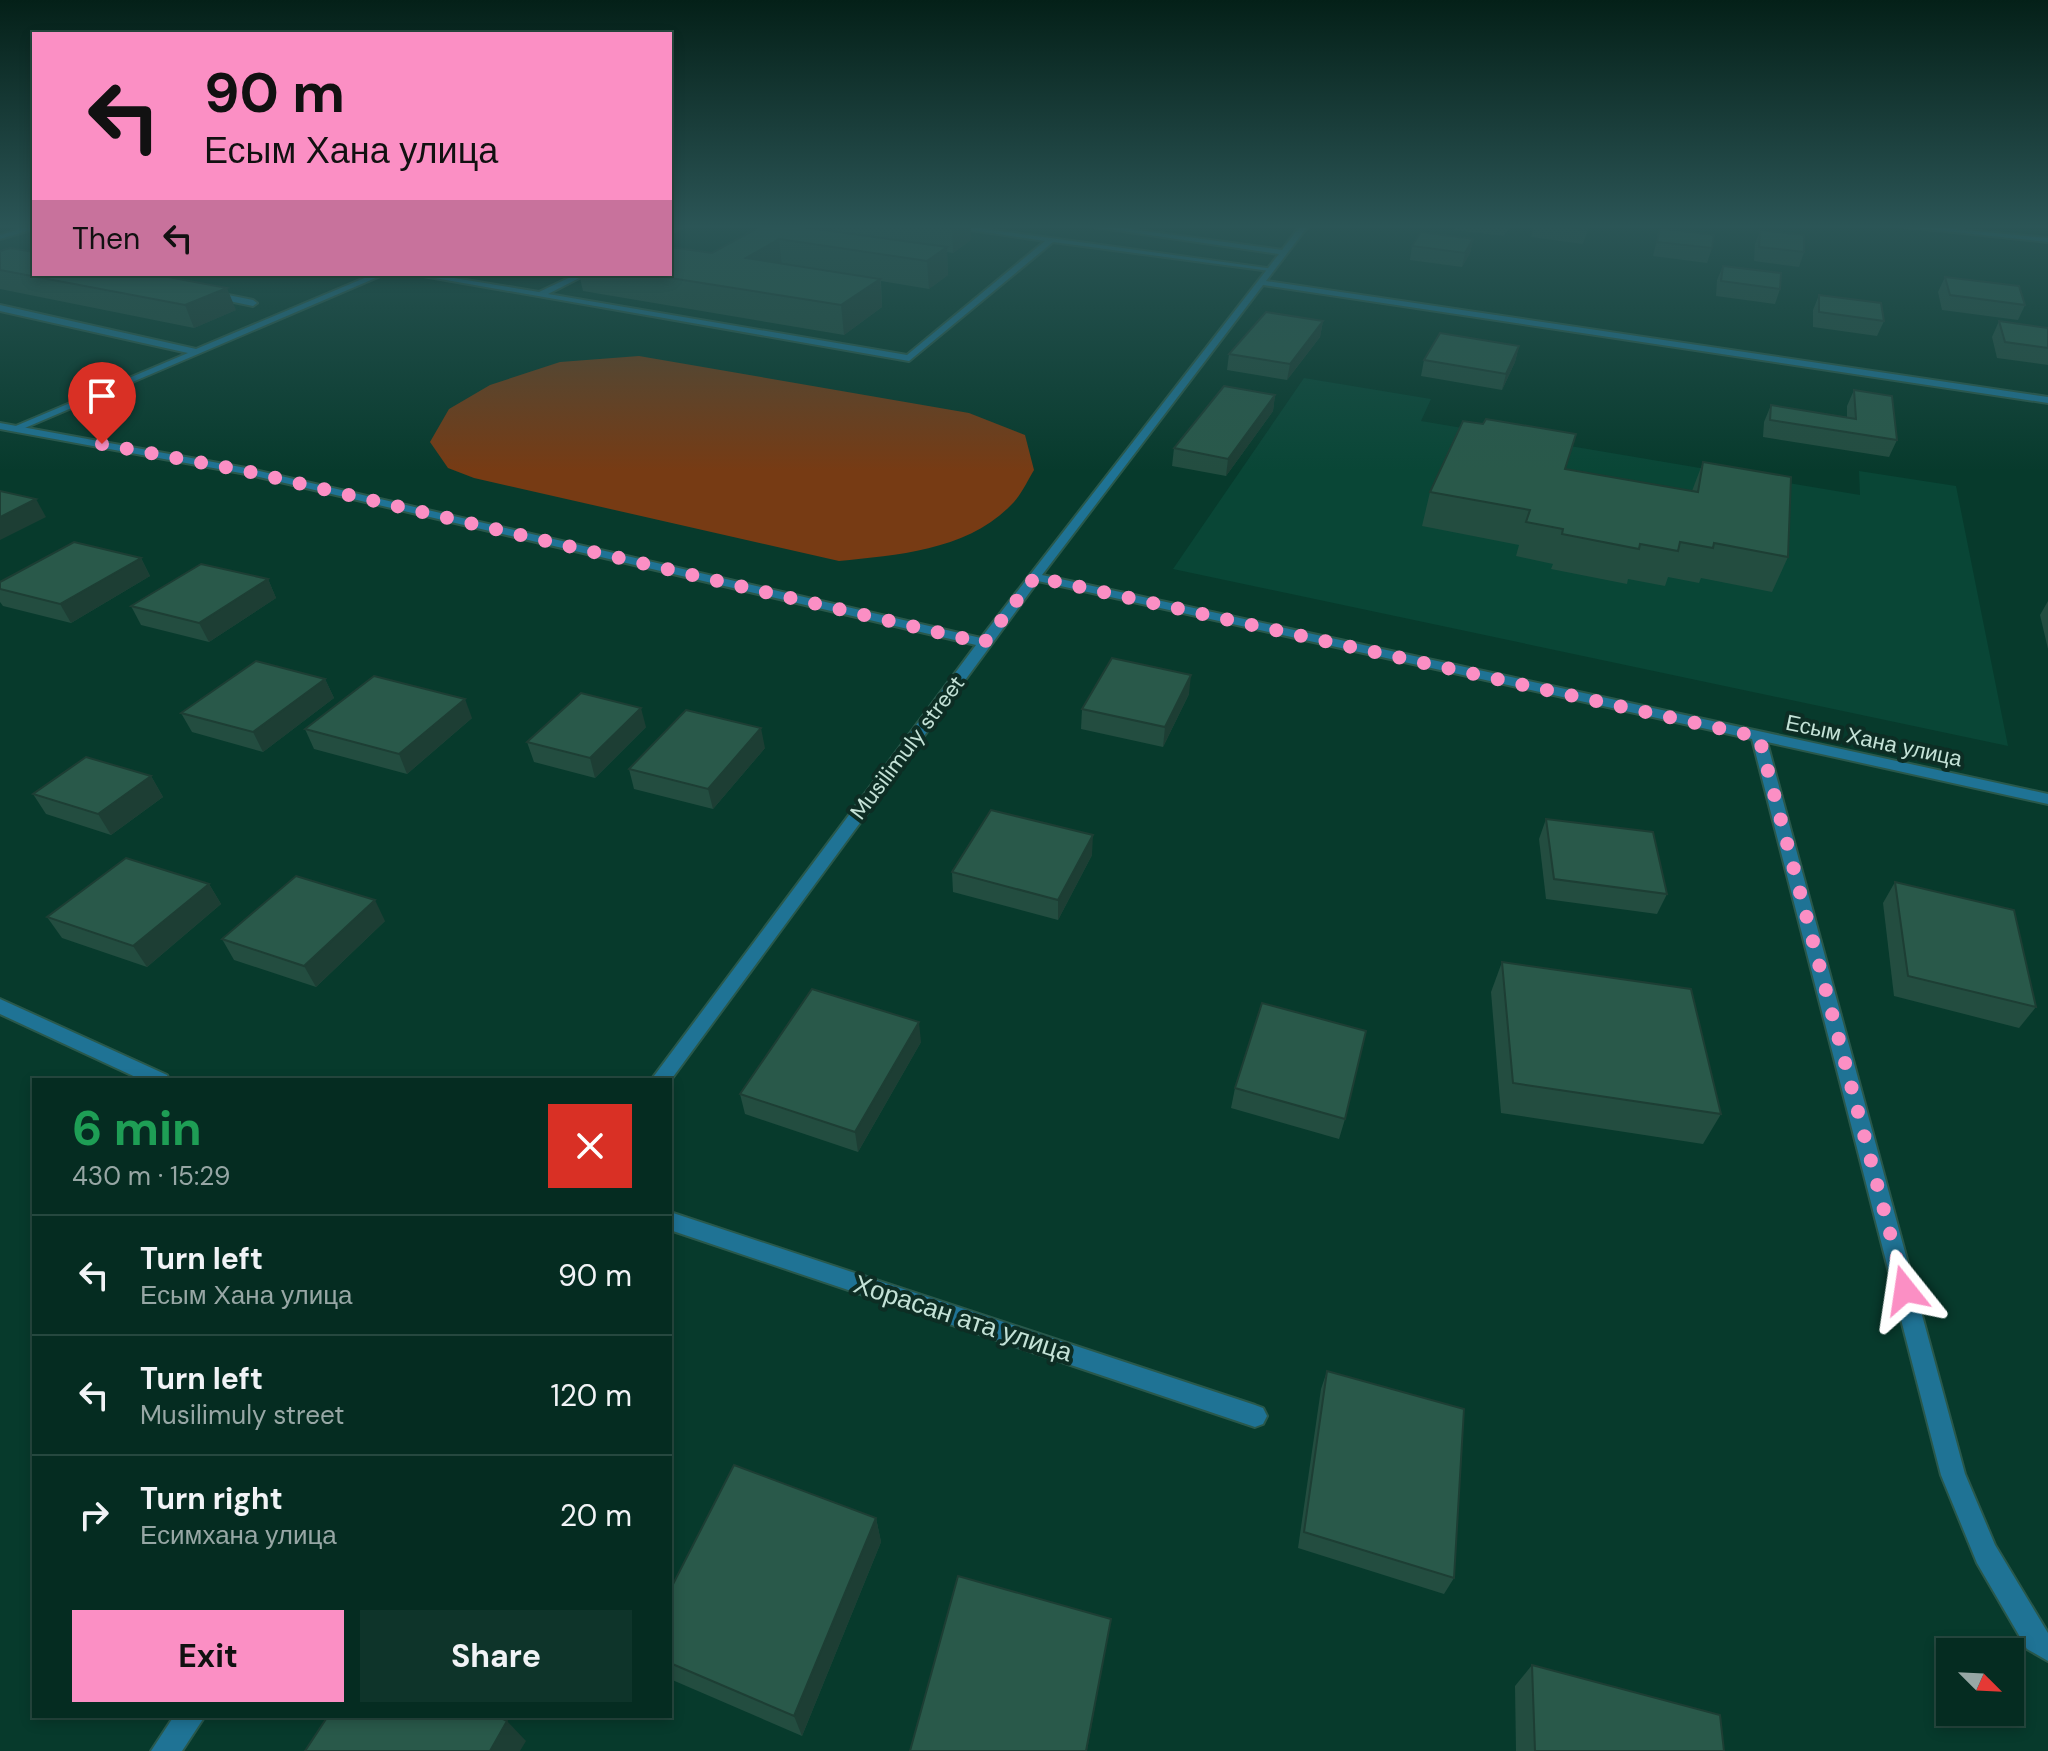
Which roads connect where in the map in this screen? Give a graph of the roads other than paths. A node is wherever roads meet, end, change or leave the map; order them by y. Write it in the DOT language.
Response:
graph roads {
  1 [pos="0,308"];
  2 [pos="301,308"];
  3 [pos="614,308"];
  4 [pos="970,308"];
  5 [pos="1240,308"];
  6 [pos="1432,308"];
  7 [pos="197,352"];
  8 [pos="2048,400"];
  9 [pos="0,426"];
  10 [pos="16,428"];
  11 [pos="1035,577"];
  12 [pos="984,643"];
  13 [pos="1759,737"];
  14 [pos="2048,799"];
  15 [pos="0,1006"];
  16 [pos="156,1078"];
  17 [pos="661,1078"];
  18 [pos="672,1222"];
  19 [pos="1255,1416"];
  20 [pos="2042,1644"];
  21 [pos="190,1718"];
  22 [pos="165,1751"];
  1 -- 7 [label="street"];
  2 -- 7 [label="street"];
  3 -- 4 [label="street"];
  5 -- 11 [label="street, Musilimuly street"];
  6 -- 8 [label="street"];
  7 -- 10 [label="street"];
  9 -- 10 [label="street"];
  10 -- 12 [label="street"];
  11 -- 12 [label="street, Musilimuly street"];
  11 -- 13 [label="street, Есым Хана улица"];
  12 -- 17 [label="street, Musilimuly street"];
  13 -- 14 [label="street, Есым Хана улица"];
  13 -- 20 [label="street"];
  15 -- 16 [label="street"];
  18 -- 19 [label="street, Хорасан ата улица"];
  21 -- 22 [label="street"];
}
